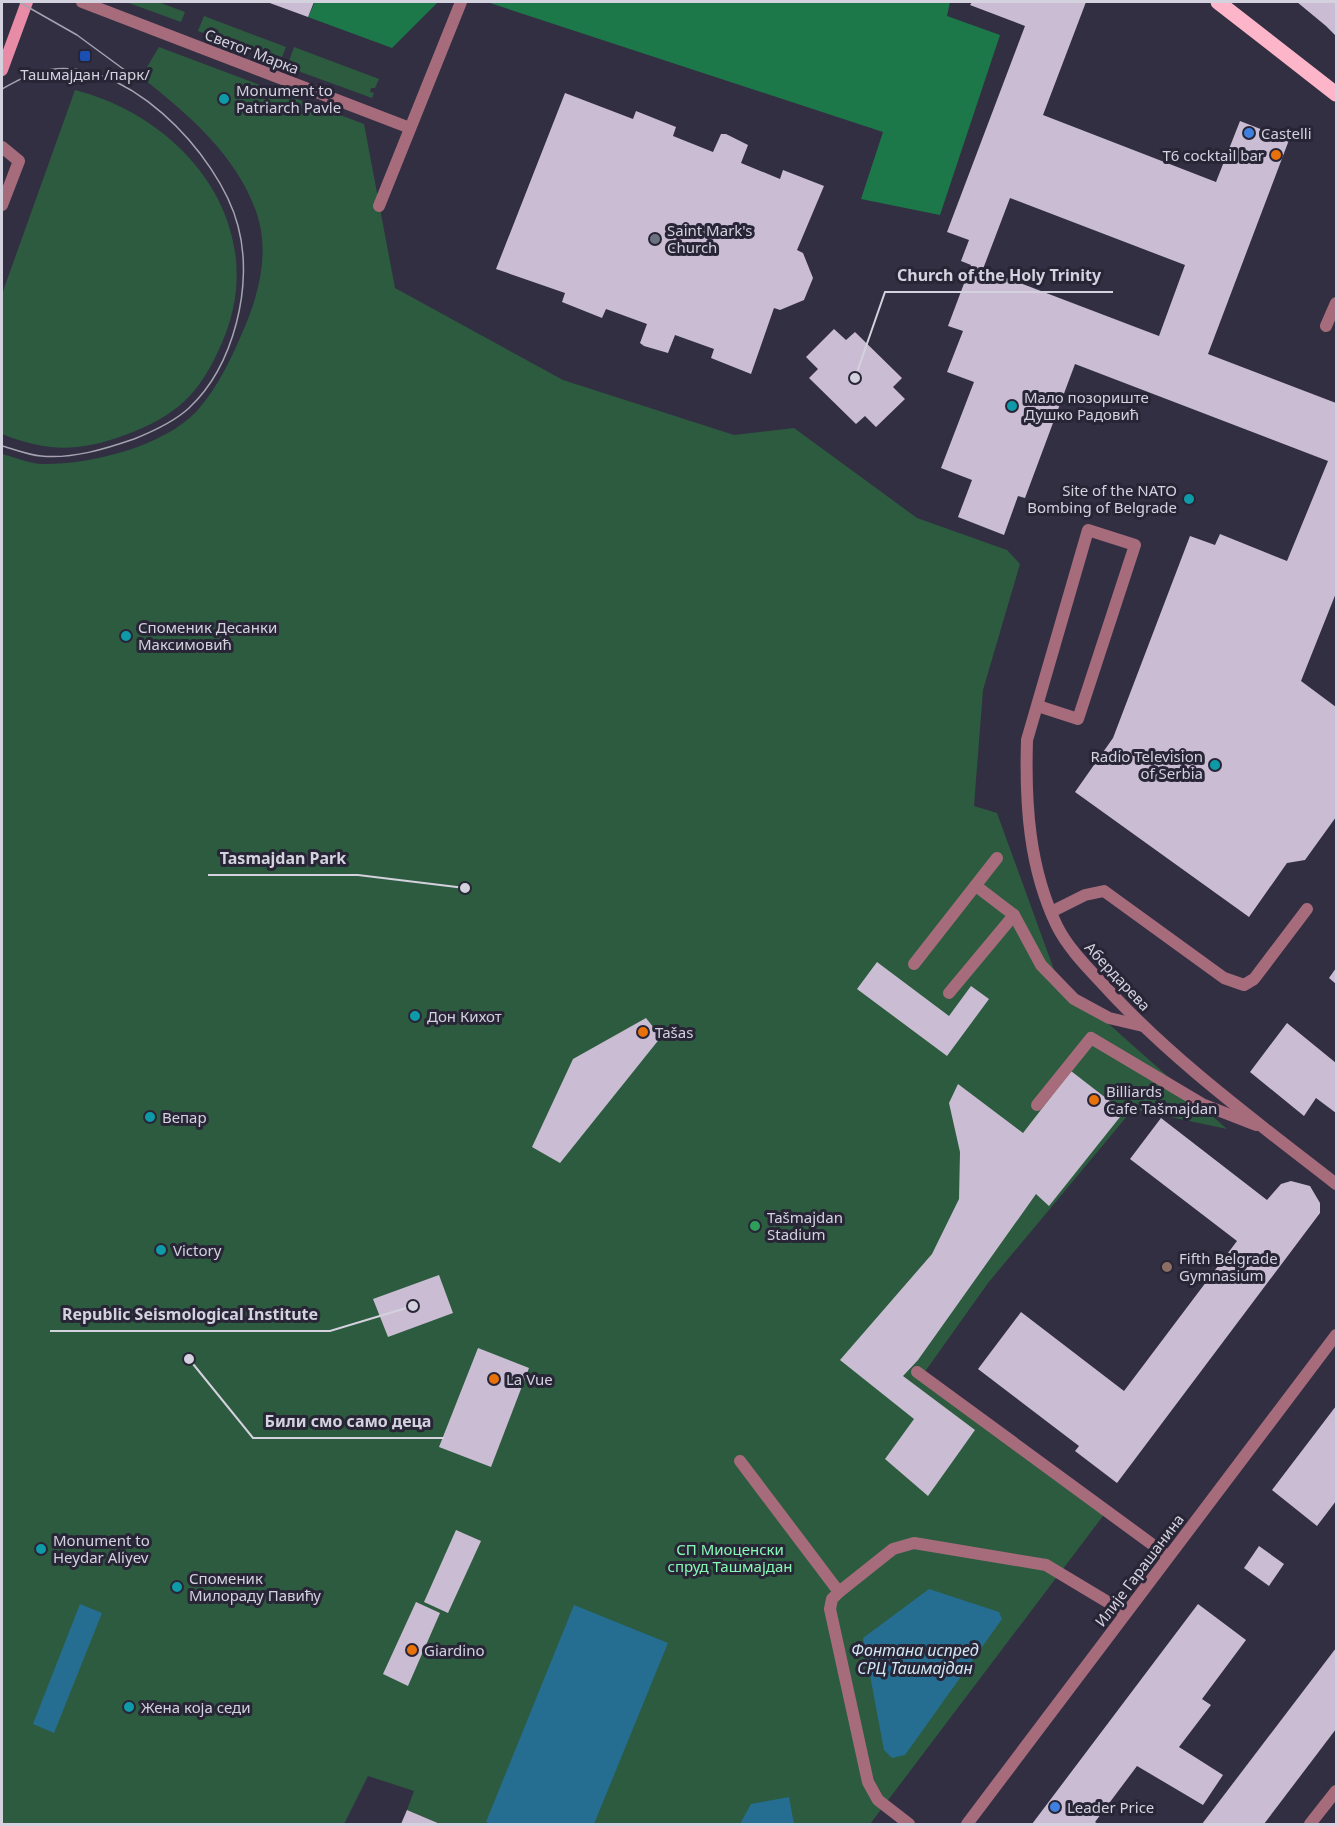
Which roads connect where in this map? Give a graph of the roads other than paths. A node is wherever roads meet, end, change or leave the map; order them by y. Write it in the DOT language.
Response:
graph roads {
  1 [pos="82,2"];
  2 [pos="461,2"];
  3 [pos="1218,2"];
  4 [pos="23,3"];
  5 [pos="2,70"];
  6 [pos="1336,94"];
  7 [pos="410,128"];
  8 [pos="2,147"];
  9 [pos="2,205"];
  10 [pos="379,206"];
  11 [pos="1336,303"];
  12 [pos="1326,326"];
  13 [pos="1038,706"];
  14 [pos="997,858"];
  15 [pos="976,886"];
  16 [pos="1307,909"];
  17 [pos="1051,912"];
  18 [pos="1014,915"];
  19 [pos="914,964"];
  20 [pos="949,993"];
  21 [pos="1145,1027"];
  22 [pos="1037,1105"];
  23 [pos="1264,1128"];
  24 [pos="1336,1184"];
  25 [pos="1336,1335"];
  26 [pos="917,1372"];
  27 [pos="740,1461"];
  28 [pos="1168,1556"];
  29 [pos="839,1592"];
  30 [pos="1126,1613"];
  31 [pos="1336,1791"];
  32 [pos="909,1824"];
  33 [pos="968,1824"];
  34 [pos="1310,1824"];
  1 -- 7 [label="street, Светог Марка"];
  2 -- 7 [label="street"];
  3 -- 6 [label="main road"];
  4 -- 5 [label="main road"];
  7 -- 10 [label="street"];
  8 -- 9 [label="street"];
  11 -- 12 [label="street"];
  13 -- 13 [label="street, Абердарева"];
  13 -- 17 [label="street, Абердарева"];
  14 -- 15 [label="street"];
  15 -- 18 [label="street"];
  15 -- 19 [label="street"];
  16 -- 17 [label="street"];
  17 -- 21 [label="street, Абердарева"];
  18 -- 20 [label="street"];
  18 -- 21 [label="street"];
  21 -- 23 [label="street, Абердарева"];
  22 -- 23 [label="street"];
  23 -- 24 [label="street, Абердарева"];
  25 -- 28 [label="street, Илије Гарашанина"];
  26 -- 28 [label="street"];
  27 -- 29 [label="street"];
  28 -- 30 [label="street, Илије Гарашанина"];
  29 -- 30 [label="street"];
  29 -- 32 [label="street"];
  30 -- 33 [label="street, Илије Гарашанина"];
  31 -- 34 [label="street"];
}
